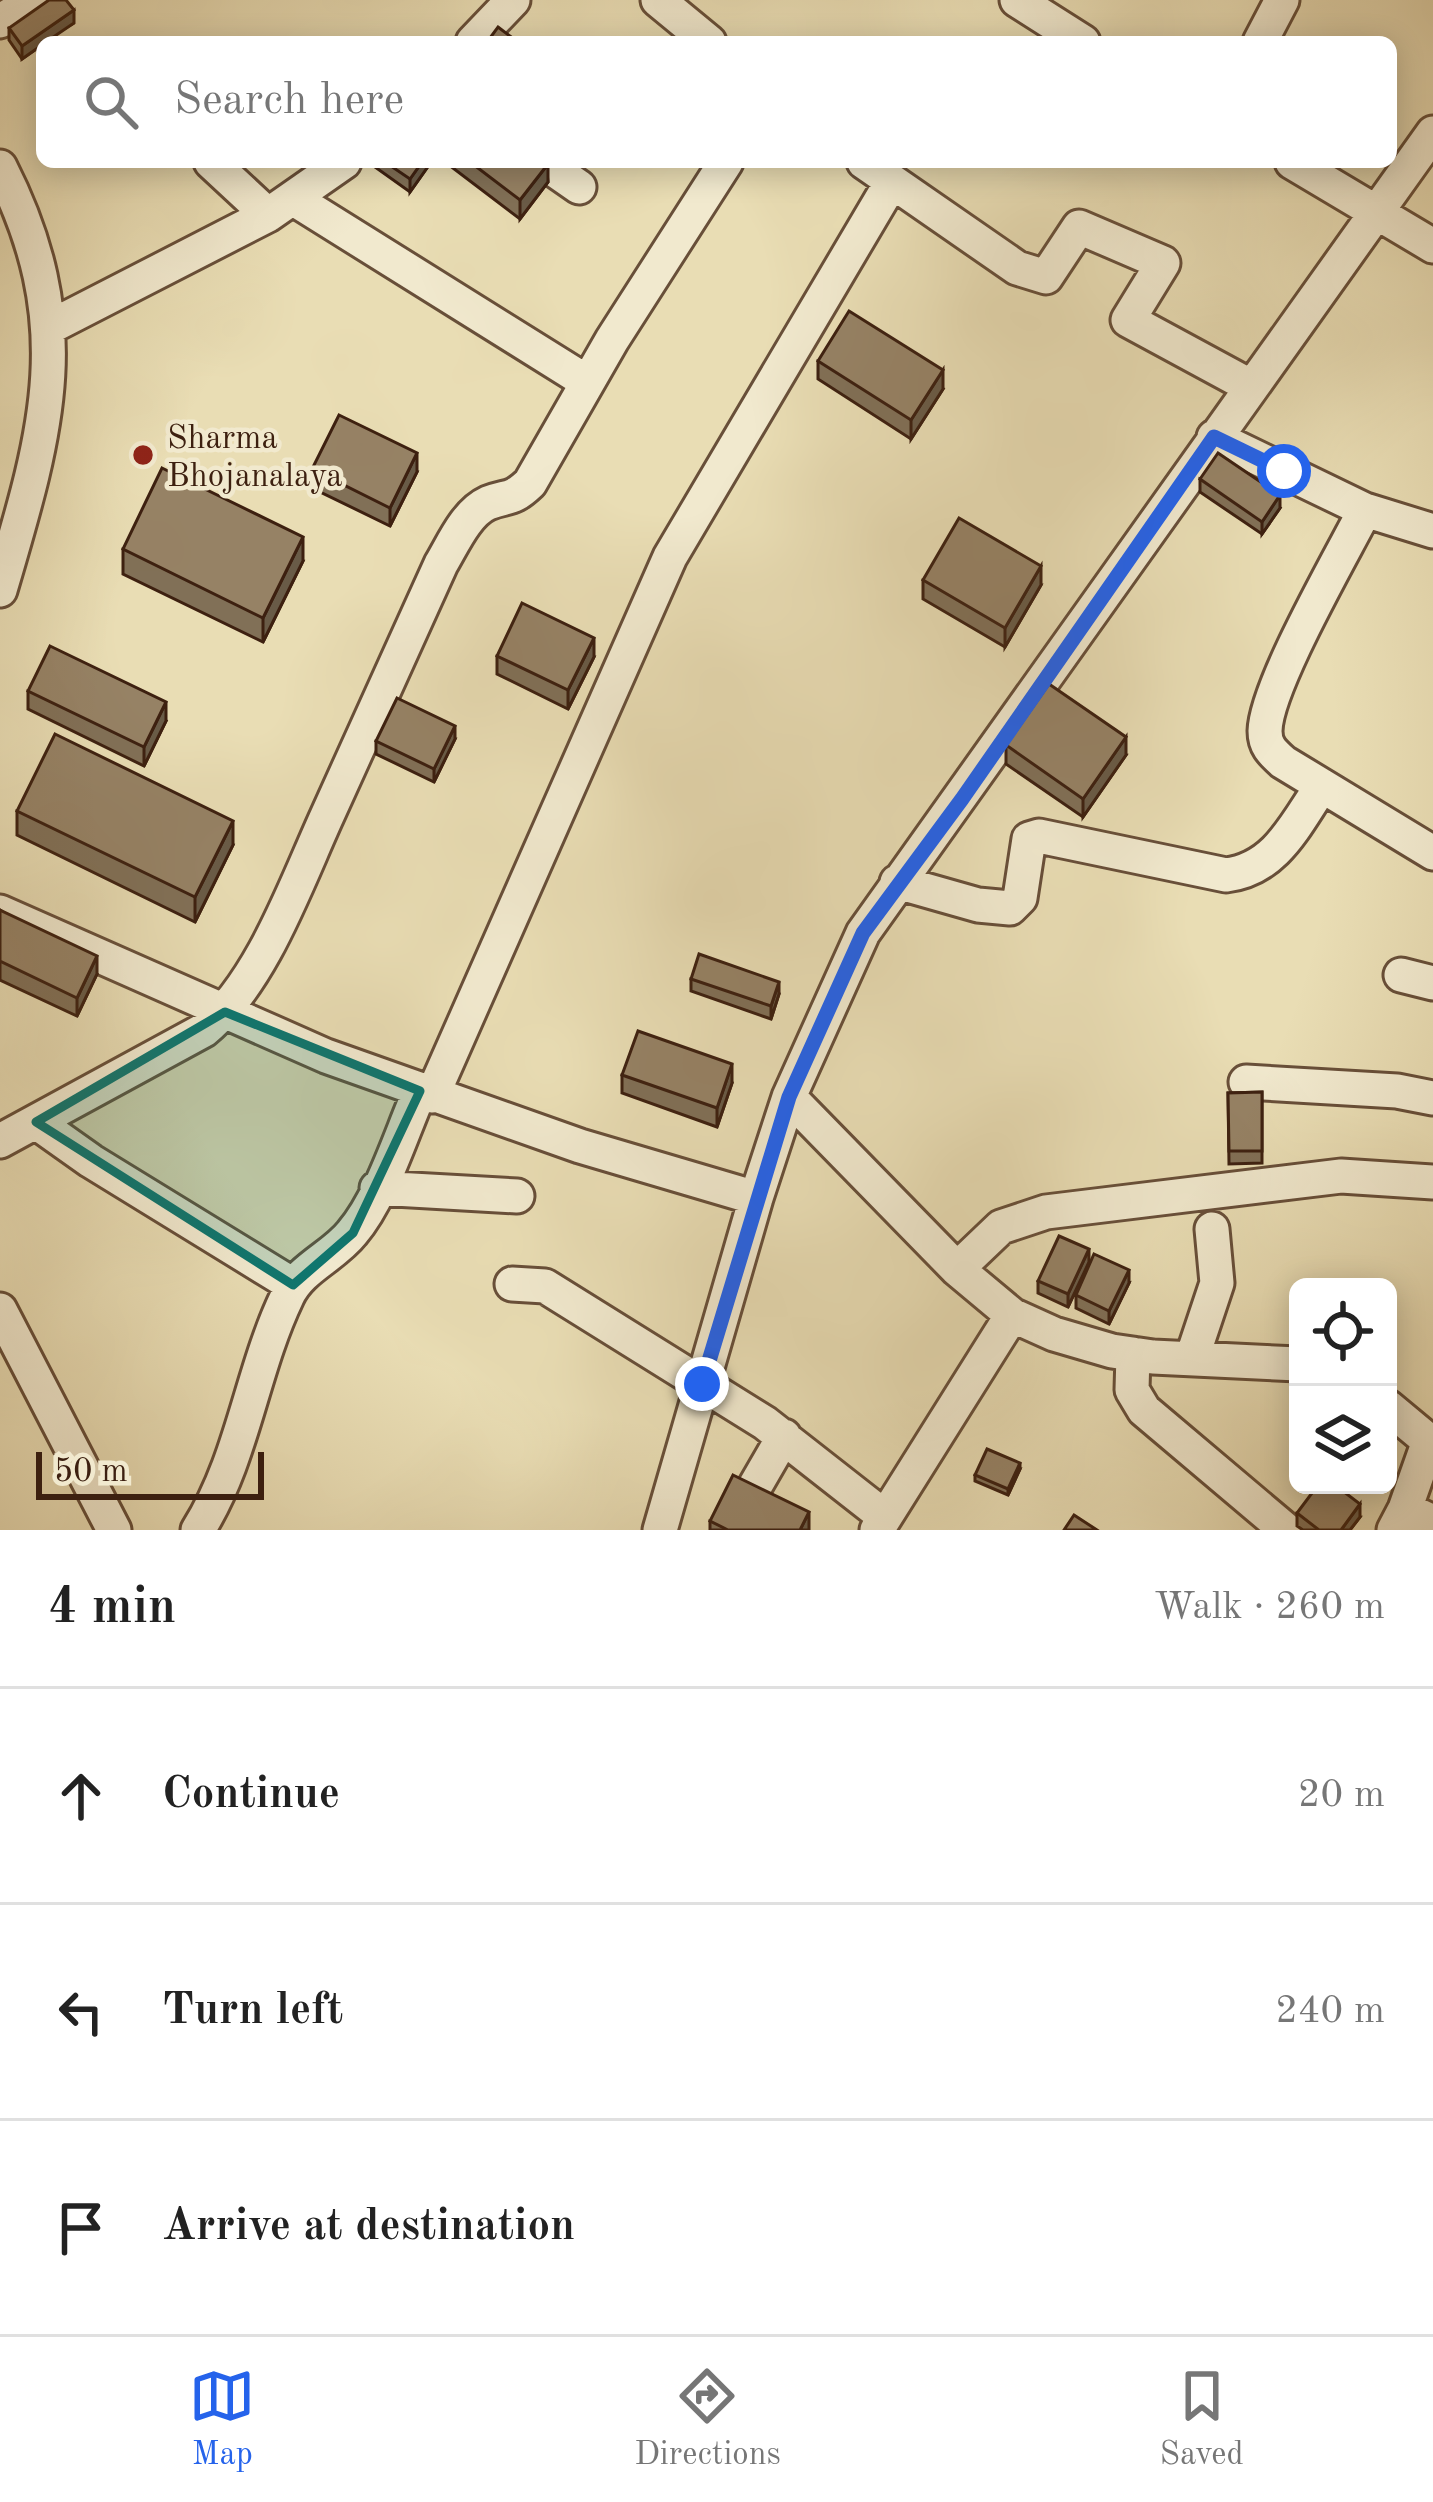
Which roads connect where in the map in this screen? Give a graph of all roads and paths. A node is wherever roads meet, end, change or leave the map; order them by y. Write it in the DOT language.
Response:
graph roads {
  1 [pos="36,0"];
  2 [pos="513,0"];
  3 [pos="658,0"];
  4 [pos="1017,0"];
  5 [pos="1282,0"];
  6 [pos="0,21"];
  7 [pos="479,36"];
  8 [pos="702,36"];
  9 [pos="1074,36"];
  10 [pos="1263,36"];
  11 [pos="1433,133"];
  12 [pos="221,168"];
  13 [pos="336,168"];
  14 [pos="552,168"];
  15 [pos="722,168"];
  16 [pos="872,168"];
  17 [pos="1303,168"];
  18 [pos="2,178"];
  19 [pos="891,183"];
  20 [pos="579,187"];
  21 [pos="281,207"];
  22 [pos="1377,210"];
  23 [pos="1433,245"];
  24 [pos="50,327"];
  25 [pos="587,382"];
  26 [pos="1250,386"];
  27 [pos="1214,437"];
  28 [pos="1364,510"];
  29 [pos="1433,531"];
  30 [pos="0,590"];
  31 [pos="1321,787"];
  32 [pos="1433,853"];
  33 [pos="897,882"];
  34 [pos="0,912"];
  35 [pos="225,1012"];
  36 [pos="1246,1082"];
  37 [pos="426,1094"];
  38 [pos="789,1097"];
  39 [pos="1433,1098"];
  40 [pos="36,1122"];
  41 [pos="0,1142"];
  42 [pos="1433,1182"];
  43 [pos="377,1188"];
  44 [pos="517,1196"];
  45 [pos="756,1198"];
  46 [pos="1212,1229"];
  47 [pos="956,1269"];
  48 [pos="512,1284"];
  49 [pos="292,1286"];
  50 [pos="0,1310"];
  51 [pos="1012,1315"];
  52 [pos="1133,1354"];
  53 [pos="1192,1358"];
  54 [pos="1289,1363"];
  55 [pos="702,1384"];
  56 [pos="1397,1413"];
  57 [pos="1431,1435"];
  58 [pos="784,1436"];
  59 [pos="754,1488"];
  60 [pos="1411,1520"];
  61 [pos="881,1524"];
  62 [pos="114,1530"];
  63 [pos="198,1530"];
  64 [pos="660,1530"];
  65 [pos="1286,1530"];
  1 -- 6 [label="street"];
  2 -- 7 [label="street"];
  3 -- 8 [label="street"];
  4 -- 9 [label="street"];
  5 -- 10 [label="street"];
  11 -- 22 [label="street"];
  12 -- 21 [label="street"];
  13 -- 21 [label="street"];
  14 -- 20 [label="street"];
  15 -- 25 [label="street"];
  16 -- 19 [label="street"];
  17 -- 22 [label="street"];
  18 -- 24 [label="street"];
  19 -- 26 [label="street"];
  19 -- 37 [label="street"];
  21 -- 24 [label="street"];
  21 -- 25 [label="street"];
  22 -- 23 [label="street"];
  22 -- 26 [label="street"];
  24 -- 30 [label="street"];
  25 -- 35 [label="street"];
  26 -- 27 [label="street"];
  27 -- 28 [label="street"];
  27 -- 33 [label="street"];
  28 -- 29 [label="street"];
  28 -- 31 [label="street"];
  31 -- 32 [label="street"];
  31 -- 33 [label="street"];
  33 -- 38 [label="street"];
  34 -- 35 [label="street"];
  35 -- 37 [label="street"];
  35 -- 40 [label="street"];
  36 -- 39 [label="street"];
  37 -- 43 [label="street"];
  37 -- 45 [label="street"];
  38 -- 45 [label="street"];
  38 -- 47 [label="street"];
  40 -- 41 [label="street"];
  40 -- 49 [label="street"];
  42 -- 47 [label="street"];
  43 -- 44 [label="street"];
  43 -- 49 [label="street"];
  45 -- 55 [label="street"];
  46 -- 53 [label="street"];
  47 -- 51 [label="street"];
  48 -- 55 [label="street"];
  49 -- 63 [label="street"];
  50 -- 62 [label="street"];
  51 -- 52 [label="street"];
  51 -- 61 [label="street"];
  52 -- 53 [label="street"];
  52 -- 65 [label="street"];
  53 -- 54 [label="street"];
  55 -- 58 [label="street"];
  55 -- 64 [label="street"];
  56 -- 57 [label="street"];
  57 -- 60 [label="street"];
  58 -- 59 [label="street"];
  58 -- 61 [label="street"];
}
